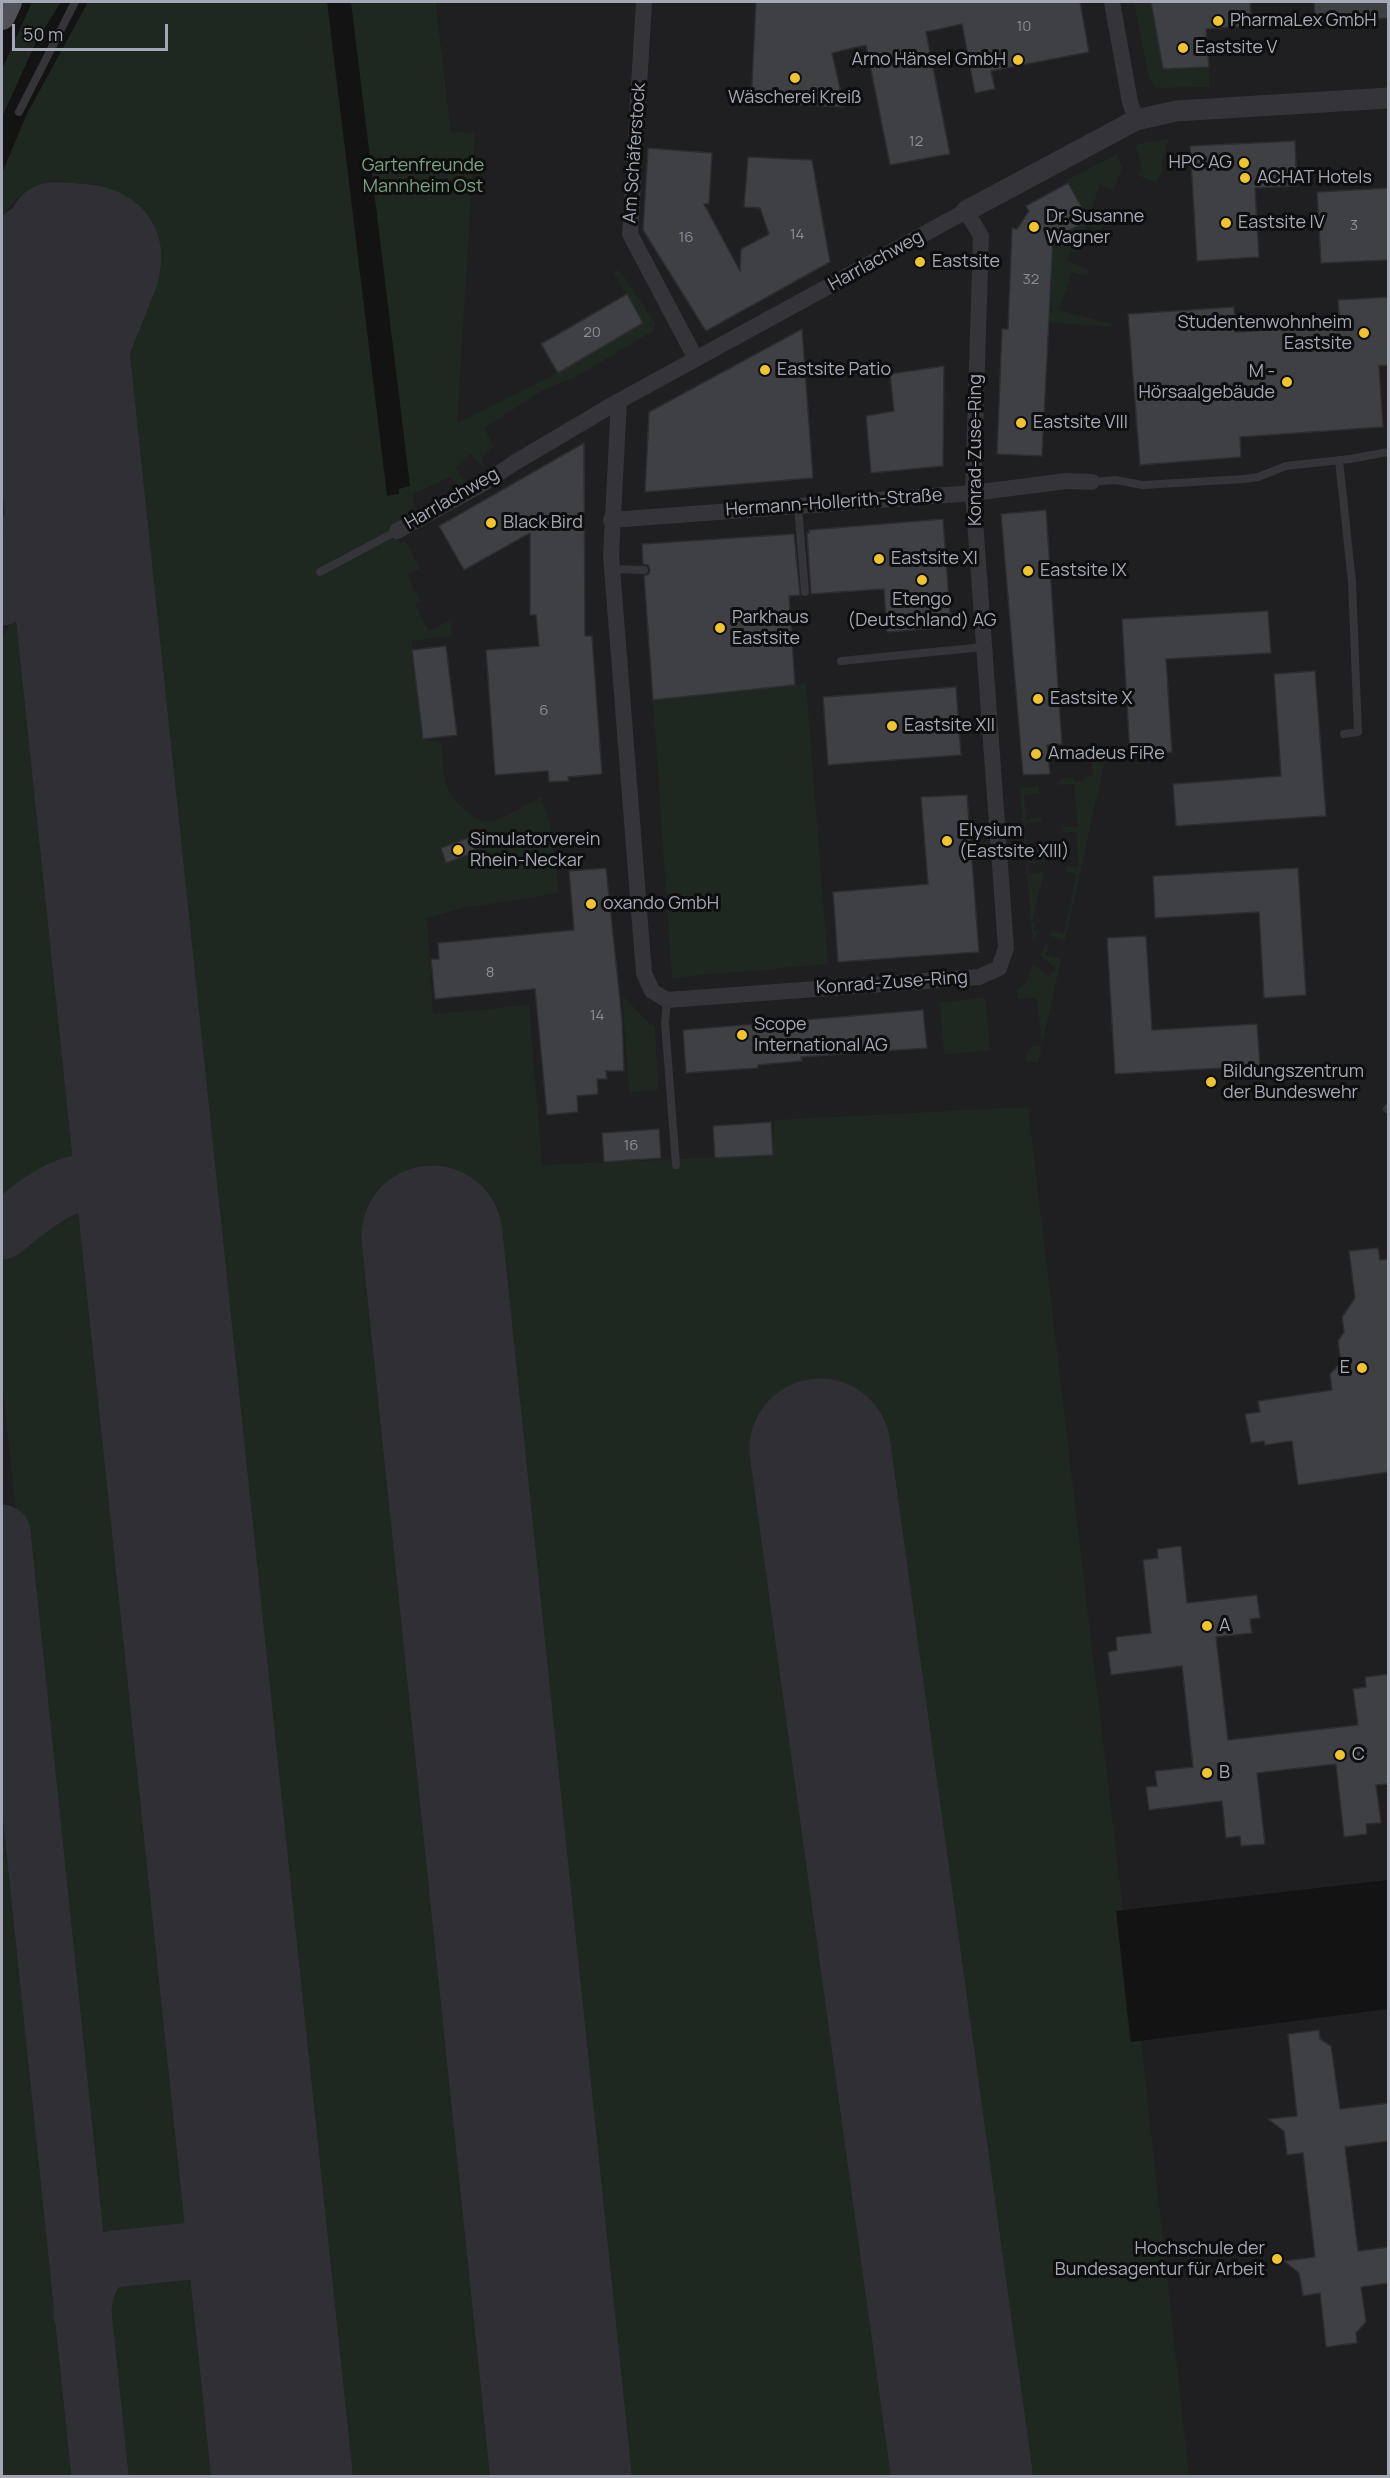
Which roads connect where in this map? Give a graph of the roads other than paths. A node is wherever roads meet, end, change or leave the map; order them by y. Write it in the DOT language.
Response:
graph roads {
  1 [pos="9,2"];
  2 [pos="75,2"];
  3 [pos="644,2"];
  4 [pos="1112,2"];
  5 [pos="2,17"];
  6 [pos="1389,98"];
  7 [pos="19,112"];
  8 [pos="1136,120"];
  9 [pos="966,211"];
  10 [pos="696,359"];
  11 [pos="619,400"];
  12 [pos="1389,452"];
  13 [pos="1339,460"];
  14 [pos="1092,482"];
  15 [pos="973,493"];
  16 [pos="798,506"];
  17 [pos="611,520"];
  18 [pos="397,531"];
  19 [pos="612,569"];
  20 [pos="644,570"];
  21 [pos="320,572"];
  22 [pos="805,592"];
  23 [pos="984,647"];
  24 [pos="842,661"];
  25 [pos="1344,734"];
  26 [pos="667,1000"];
  27 [pos="676,1165"];
  1 -- 5 [label="main road"];
  2 -- 7 [label="lane"];
  3 -- 10 [label="street, Am Schäferstock"];
  4 -- 8 [label="street"];
  6 -- 8 [label="street, Harrlachweg"];
  8 -- 9 [label="street, Harrlachweg"];
  9 -- 10 [label="street, Harrlachweg"];
  9 -- 15 [label="street, Konrad-Zuse-Ring"];
  10 -- 11 [label="street, Harrlachweg"];
  11 -- 17 [label="street"];
  11 -- 18 [label="street, Harrlachweg"];
  12 -- 13 [label="lane"];
  13 -- 14 [label="lane"];
  13 -- 25 [label="lane"];
  14 -- 15 [label="street, Hermann-Hollerith-Straße"];
  15 -- 16 [label="street, Hermann-Hollerith-Straße"];
  15 -- 23 [label="street, Konrad-Zuse-Ring"];
  16 -- 17 [label="street, Hermann-Hollerith-Straße"];
  16 -- 22 [label="lane"];
  17 -- 19 [label="street"];
  18 -- 21 [label="lane"];
  19 -- 20 [label="lane"];
  19 -- 26 [label="street"];
  23 -- 24 [label="lane"];
  23 -- 26 [label="street, Konrad-Zuse-Ring"];
  26 -- 27 [label="lane"];
}
